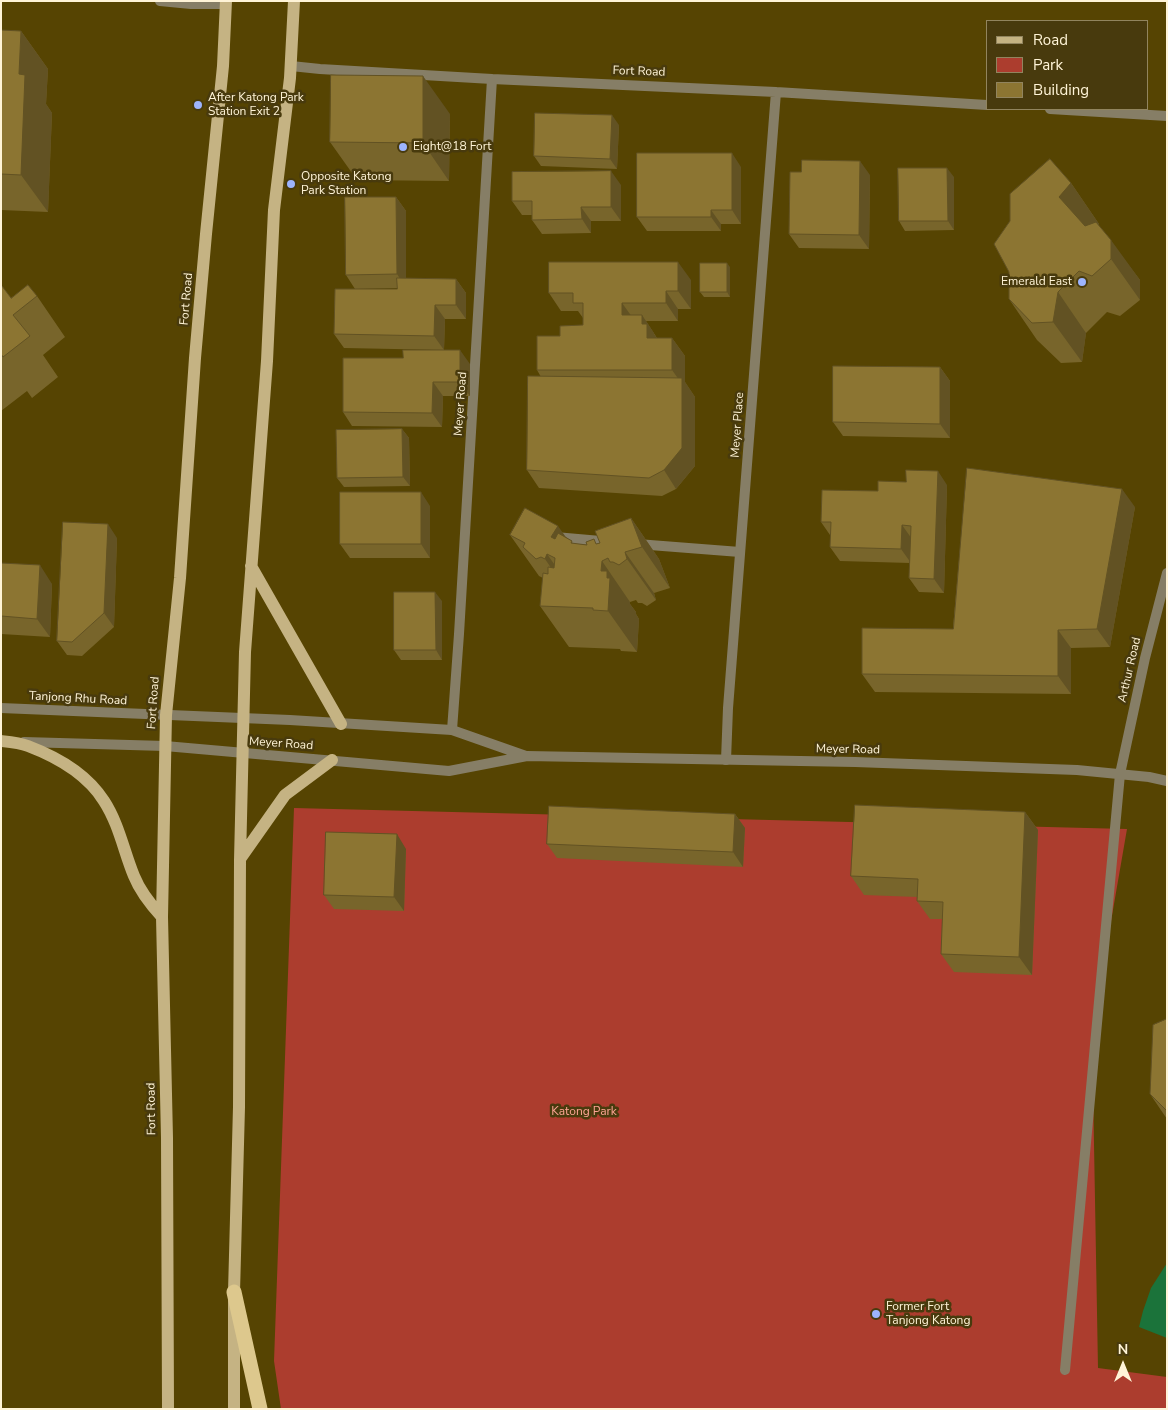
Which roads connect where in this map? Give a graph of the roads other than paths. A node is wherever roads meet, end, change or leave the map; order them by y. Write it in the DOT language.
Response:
graph roads {
  1 [pos="160,1"];
  2 [pos="294,1"];
  3 [pos="226,2"];
  4 [pos="291,66"];
  5 [pos="492,80"];
  6 [pos="776,92"];
  7 [pos="986,105"];
  8 [pos="1067,110"];
  9 [pos="1167,116"];
  10 [pos="546,536"];
  11 [pos="740,552"];
  12 [pos="251,566"];
  13 [pos="1167,573"];
  14 [pos="1,708"];
  15 [pos="166,715"];
  16 [pos="243,718"];
  17 [pos="340,724"];
  18 [pos="452,730"];
  19 [pos="1,741"];
  20 [pos="165,746"];
  21 [pos="242,754"];
  22 [pos="527,756"];
  23 [pos="332,760"];
  24 [pos="726,760"];
  25 [pos="1120,774"];
  26 [pos="1167,781"];
  27 [pos="240,860"];
  28 [pos="162,917"];
  29 [pos="234,1292"];
  30 [pos="1065,1370"];
  31 [pos="168,1409"];
  32 [pos="234,1409"];
  33 [pos="260,1409"];
  1 -- 3 [label="street"];
  2 -- 4 [label="main road"];
  3 -- 15 [label="main road, Fort Road"];
  4 -- 5 [label="street, Fort Road"];
  4 -- 12 [label="main road"];
  5 -- 6 [label="street, Fort Road"];
  5 -- 18 [label="street, Meyer Road"];
  6 -- 7 [label="street, Fort Road"];
  6 -- 11 [label="street, Meyer Place"];
  8 -- 9 [label="street"];
  10 -- 11 [label="street"];
  11 -- 24 [label="street, Meyer Place"];
  12 -- 16 [label="main road"];
  12 -- 17 [label="main road"];
  13 -- 25 [label="street, Arthur Road"];
  14 -- 15 [label="street, Tanjong Rhu Road"];
  15 -- 16 [label="street, Tanjong Rhu Road"];
  15 -- 20 [label="main road, Fort Road"];
  16 -- 17 [label="street, Meyer Road"];
  16 -- 21 [label="main road"];
  17 -- 18 [label="street, Meyer Road"];
  18 -- 22 [label="street, Meyer Road"];
  19 -- 20 [label="street"];
  19 -- 28 [label="main road"];
  20 -- 21 [label="street"];
  20 -- 28 [label="main road, Fort Road"];
  21 -- 23 [label="street, Meyer Road"];
  21 -- 27 [label="main road"];
  22 -- 23 [label="street, Meyer Road"];
  22 -- 24 [label="street, Meyer Road"];
  23 -- 27 [label="main road"];
  24 -- 25 [label="street, Meyer Road"];
  25 -- 26 [label="street, Meyer Road"];
  25 -- 30 [label="street, Arthur Road"];
  27 -- 29 [label="main road"];
  28 -- 31 [label="main road, Fort Road"];
  29 -- 32 [label="main road"];
  29 -- 33 [label="highway"];
}
